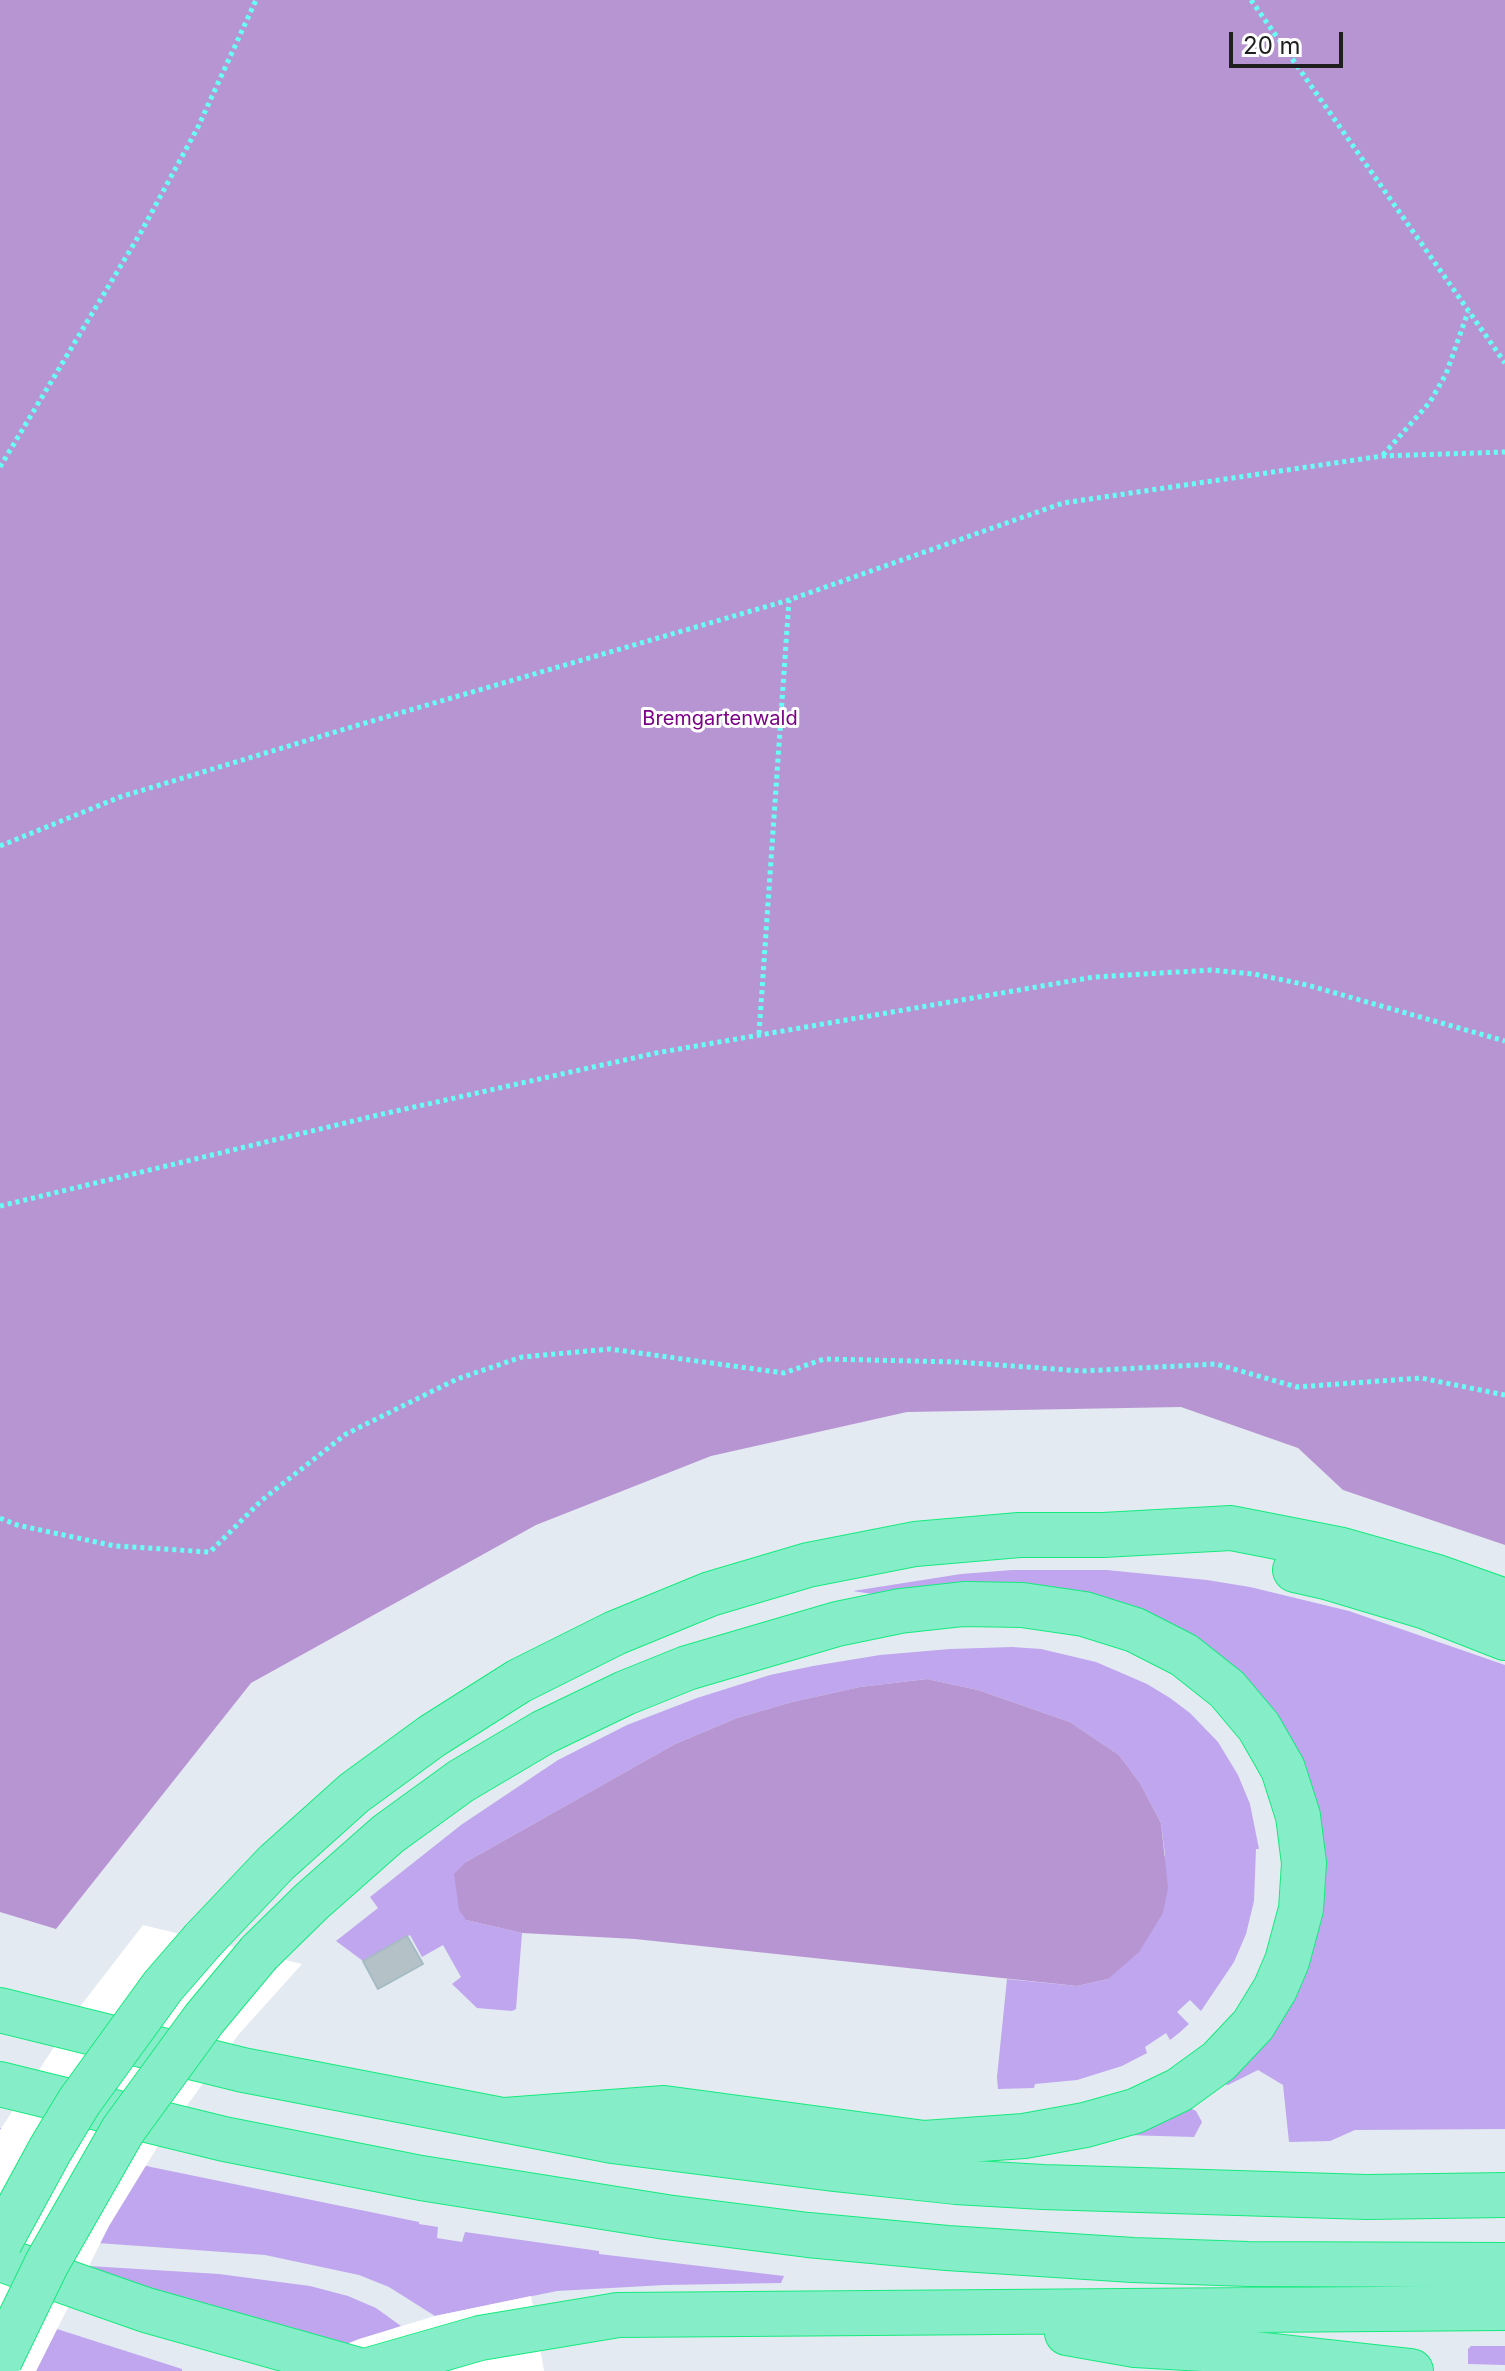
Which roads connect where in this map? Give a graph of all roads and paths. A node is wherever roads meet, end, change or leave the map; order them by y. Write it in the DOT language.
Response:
graph roads {
  1 [pos="256,0"];
  2 [pos="1251,0"];
  3 [pos="1468,312"];
  4 [pos="1505,363"];
  5 [pos="1505,452"];
  6 [pos="1382,456"];
  7 [pos="0,467"];
  8 [pos="789,600"];
  9 [pos="0,846"];
  10 [pos="759,1034"];
  11 [pos="1505,1041"];
  12 [pos="0,1206"];
  13 [pos="1505,1395"];
  14 [pos="0,1518"];
  15 [pos="1103,1535"];
  16 [pos="1505,1601"];
  17 [pos="1505,1638"];
  18 [pos="0,2010"];
  19 [pos="0,2084"];
  20 [pos="505,2120"];
  21 [pos="1505,2195"];
  22 [pos="0,2242"];
  23 [pos="0,2259"];
  24 [pos="1505,2265"];
  25 [pos="1505,2308"];
  26 [pos="946,2312"];
  27 [pos="0,2360"];
  28 [pos="364,2371"];
  29 [pos="1411,2371"];
  1 -- 7 [label="path"];
  2 -- 3 [label="path"];
  3 -- 4 [label="path"];
  3 -- 6 [label="path"];
  5 -- 6 [label="path"];
  6 -- 8 [label="path"];
  8 -- 9 [label="path"];
  8 -- 10 [label="path"];
  10 -- 11 [label="path"];
  10 -- 12 [label="path"];
  13 -- 14 [label="path"];
  15 -- 16 [label="highway"];
  15 -- 17 [label="highway"];
  15 -- 22 [label="highway, bridge"];
  18 -- 20 [label="highway"];
  19 -- 24 [label="highway"];
  20 -- 21 [label="highway"];
  20 -- 27 [label="highway, bridge"];
  23 -- 28 [label="highway"];
  25 -- 26 [label="highway"];
  26 -- 28 [label="highway"];
  26 -- 29 [label="highway"];
}
